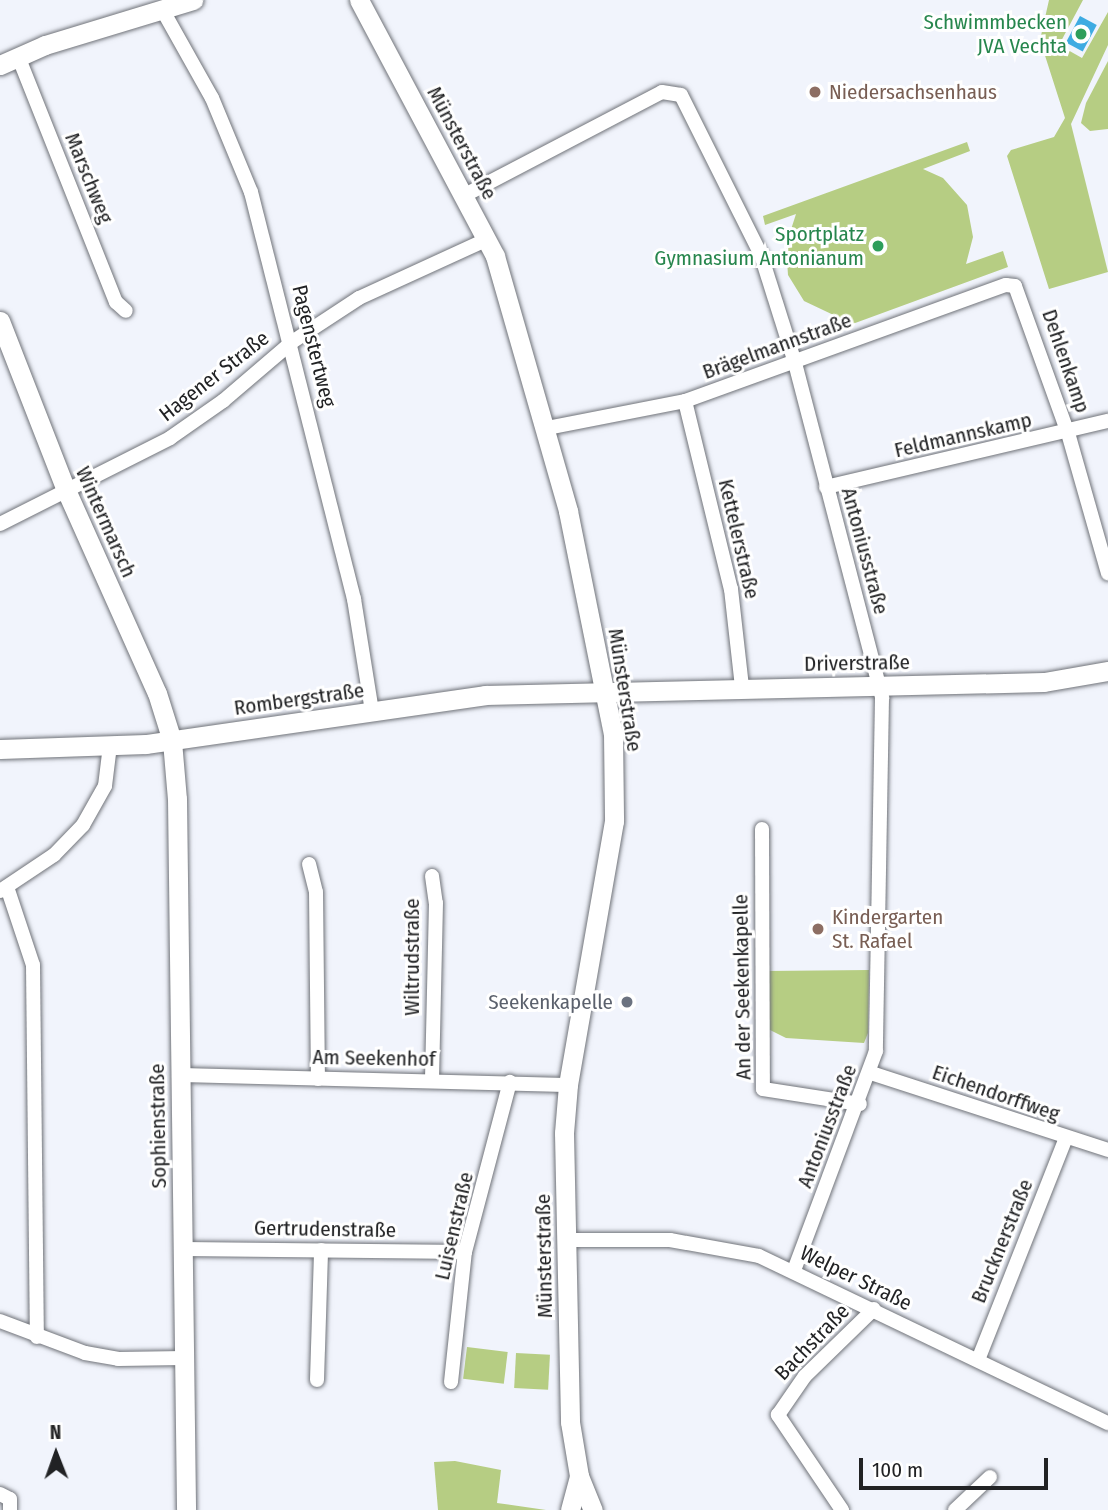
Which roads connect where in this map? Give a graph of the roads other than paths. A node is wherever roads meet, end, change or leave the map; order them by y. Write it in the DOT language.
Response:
graph roads {
  1 [pos="193,0"];
  2 [pos="359,0"];
  3 [pos="158,5"];
  4 [pos="9,60"];
  5 [pos="465,195"];
  6 [pos="488,239"];
  7 [pos="1015,286"];
  8 [pos="126,311"];
  9 [pos="0,321"];
  10 [pos="292,342"];
  11 [pos="795,363"];
  12 [pos="685,401"];
  13 [pos="1108,421"];
  14 [pos="547,428"];
  15 [pos="1068,433"];
  16 [pos="826,487"];
  17 [pos="66,490"];
  18 [pos="0,524"];
  19 [pos="1108,573"];
  20 [pos="1108,671"];
  21 [pos="879,685"];
  22 [pos="741,687"];
  23 [pos="605,691"];
  24 [pos="372,711"];
  25 [pos="172,741"];
  26 [pos="110,747"];
  27 [pos="0,749"];
  28 [pos="762,829"];
  29 [pos="309,864"];
  30 [pos="432,876"];
  31 [pos="4,889"];
  32 [pos="871,1073"];
  33 [pos="179,1075"];
  34 [pos="318,1079"];
  35 [pos="432,1081"];
  36 [pos="510,1082"];
  37 [pos="568,1085"];
  38 [pos="860,1104"];
  39 [pos="1066,1138"];
  40 [pos="1108,1150"];
  41 [pos="568,1240"];
  42 [pos="183,1249"];
  43 [pos="321,1250"];
  44 [pos="465,1252"];
  45 [pos="794,1270"];
  46 [pos="874,1309"];
  47 [pos="0,1321"];
  48 [pos="37,1337"];
  49 [pos="184,1358"];
  50 [pos="978,1360"];
  51 [pos="317,1380"];
  52 [pos="451,1382"];
  53 [pos="1108,1423"];
  54 [pos="579,1475"];
  55 [pos="989,1476"];
  56 [pos="0,1494"];
  57 [pos="10,1510"];
  58 [pos="186,1510"];
  59 [pos="570,1510"];
  60 [pos="593,1510"];
  61 [pos="842,1510"];
  62 [pos="955,1510"];
  1 -- 3 [label="main road"];
  2 -- 5 [label="main road, Münsterstraße"];
  3 -- 4 [label="main road"];
  3 -- 10 [label="street, Pagenstertweg"];
  4 -- 8 [label="street, Marschweg"];
  5 -- 6 [label="main road, Münsterstraße"];
  5 -- 11 [label="street, Antoniusstraße"];
  6 -- 10 [label="street, Hagener Straße"];
  6 -- 14 [label="main road, Münsterstraße"];
  7 -- 11 [label="street, Brägelmannstraße"];
  7 -- 15 [label="street, Dehlenkamp"];
  9 -- 17 [label="main road, Wintermarsch"];
  10 -- 17 [label="street, Hagener Straße"];
  10 -- 24 [label="street, Pagenstertweg"];
  11 -- 12 [label="street, Brägelmannstraße"];
  11 -- 16 [label="street, Antoniusstraße"];
  12 -- 14 [label="street, Brägelmannstraße"];
  12 -- 22 [label="street, Kettelerstraße"];
  13 -- 15 [label="street, Feldmannskamp"];
  14 -- 23 [label="main road, Münsterstraße"];
  15 -- 16 [label="street, Feldmannskamp"];
  15 -- 19 [label="street, Dehlenkamp"];
  16 -- 21 [label="street, Antoniusstraße"];
  17 -- 18 [label="street, Hagener Straße"];
  17 -- 25 [label="main road, Wintermarsch"];
  20 -- 21 [label="main road, Driverstraße"];
  21 -- 22 [label="main road, Driverstraße"];
  21 -- 32 [label="street, Antoniusstraße"];
  22 -- 23 [label="main road, Driverstraße"];
  23 -- 24 [label="main road, Rombergstraße"];
  23 -- 37 [label="main road, Münsterstraße"];
  24 -- 25 [label="main road, Rombergstraße"];
  25 -- 26 [label="main road, Rombergstraße"];
  25 -- 33 [label="main road, Sophienstraße"];
  26 -- 27 [label="main road, Rombergstraße"];
  26 -- 31 [label="street"];
  28 -- 38 [label="street, An der Seekenkapelle"];
  29 -- 34 [label="street"];
  30 -- 35 [label="street, Wiltrudstraße"];
  31 -- 48 [label="street"];
  32 -- 38 [label="street, Antoniusstraße"];
  32 -- 39 [label="street, Eichendorffweg"];
  33 -- 34 [label="street, Am Seekenhof"];
  33 -- 42 [label="main road, Sophienstraße"];
  34 -- 35 [label="street, Am Seekenhof"];
  35 -- 36 [label="street, Am Seekenhof"];
  36 -- 37 [label="street, Am Seekenhof"];
  36 -- 44 [label="street, Luisenstraße"];
  37 -- 41 [label="main road, Münsterstraße"];
  38 -- 45 [label="street, Antoniusstraße"];
  39 -- 40 [label="street, Eichendorffweg"];
  39 -- 50 [label="street, Brucknerstraße"];
  41 -- 45 [label="street, Welper Straße"];
  41 -- 54 [label="main road, Münsterstraße"];
  42 -- 43 [label="street, Gertrudenstraße"];
  42 -- 49 [label="main road, Sophienstraße"];
  43 -- 44 [label="street, Gertrudenstraße"];
  43 -- 51 [label="street"];
  44 -- 52 [label="street, Luisenstraße"];
  45 -- 46 [label="street, Welper Straße"];
  46 -- 50 [label="street, Welper Straße"];
  46 -- 61 [label="street, Bachstraße"];
  47 -- 48 [label="street"];
  48 -- 49 [label="street"];
  49 -- 58 [label="main road, Sophienstraße"];
  50 -- 53 [label="street, Welper Straße"];
  54 -- 59 [label="main road"];
  54 -- 60 [label="main road, Münsterstraße"];
  55 -- 62 [label="street"];
  56 -- 57 [label="street"];
}
